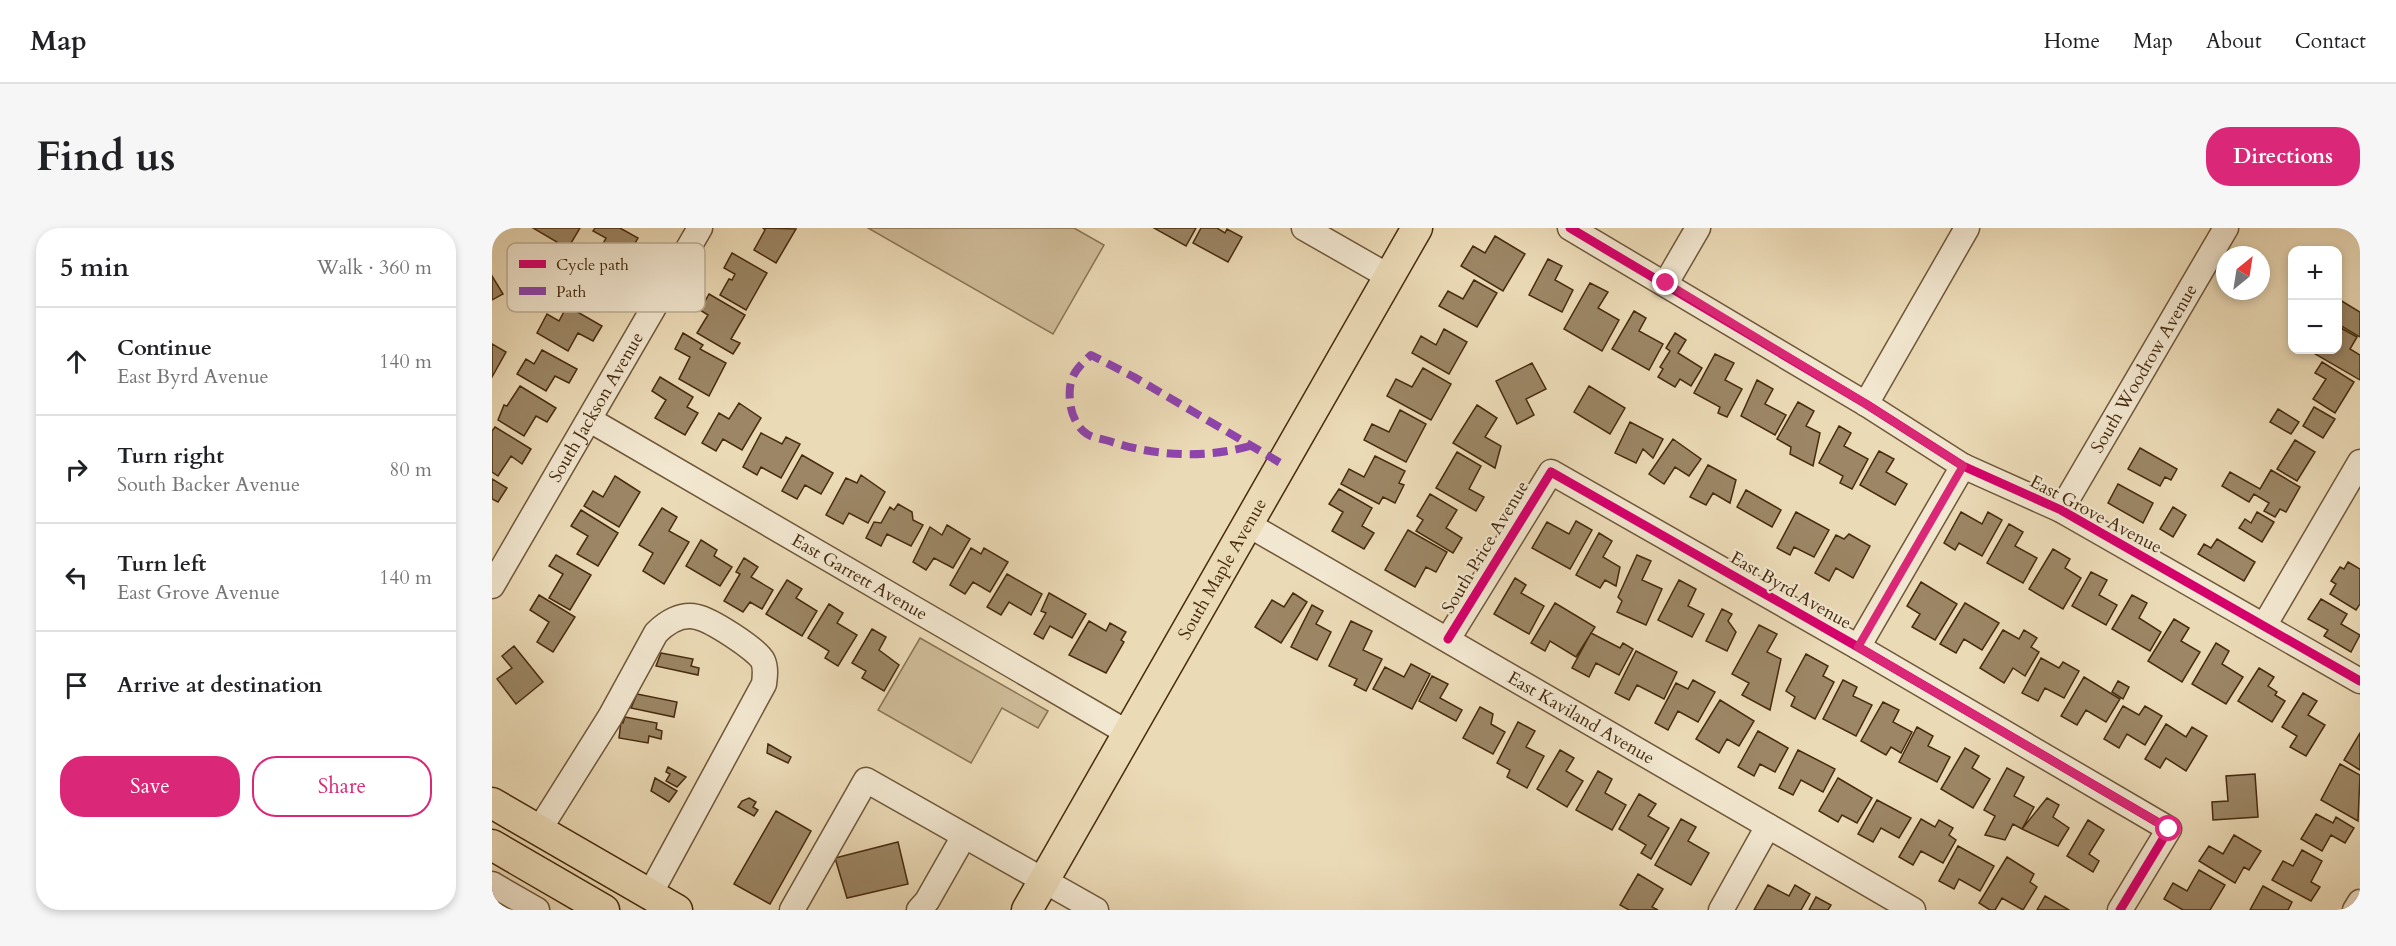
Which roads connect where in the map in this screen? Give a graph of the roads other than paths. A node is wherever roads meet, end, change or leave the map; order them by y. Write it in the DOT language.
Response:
graph roads {
  1 [pos="1304,228"];
  2 [pos="1417,228"];
  3 [pos="1570,228"];
  4 [pos="1698,228"];
  5 [pos="1967,228"];
  6 [pos="2226,228"];
  7 [pos="697,229"];
  8 [pos="689,243"];
  9 [pos="1388,276"];
  10 [pos="1666,283"];
  11 [pos="651,312"];
  12 [pos="1866,404"];
  13 [pos="590,420"];
  14 [pos="2360,462"];
  15 [pos="1963,466"];
  16 [pos="1551,472"];
  17 [pos="2061,510"];
  18 [pos="1249,525"];
  19 [pos="492,586"];
  20 [pos="2264,626"];
  21 [pos="1448,639"];
  22 [pos="1858,647"];
  23 [pos="2360,681"];
  24 [pos="1128,733"];
  25 [pos="492,803"];
  26 [pos="1768,825"];
  27 [pos="538,830"];
  28 [pos="964,836"];
  29 [pos="492,845"];
  30 [pos="1044,880"];
  31 [pos="492,884"];
  32 [pos="650,894"];
  33 [pos="2360,902"];
  34 [pos="802,907"];
  35 [pos="537,910"];
  36 [pos="604,910"];
  37 [pos="677,910"];
  38 [pos="919,910"];
  39 [pos="1027,910"];
  40 [pos="1096,910"];
  41 [pos="1721,910"];
  42 [pos="1913,910"];
  43 [pos="2120,910"];
  44 [pos="2355,910"];
  1 -- 9 [label="street"];
  2 -- 9 [label="main road, South Maple Avenue"];
  3 -- 10 [label="street, East Grove Avenue"];
  4 -- 10 [label="street"];
  5 -- 12 [label="street"];
  6 -- 17 [label="street, South Woodrow Avenue"];
  7 -- 8 [label="street, South Jackson Avenue"];
  9 -- 18 [label="main road, South Maple Avenue"];
  10 -- 12 [label="street, East Grove Avenue"];
  11 -- 13 [label="street, South Jackson Avenue"];
  12 -- 15 [label="street, East Grove Avenue"];
  13 -- 19 [label="street, South Jackson Avenue"];
  13 -- 24 [label="street, East Garrett Avenue"];
  14 -- 20 [label="street"];
  15 -- 17 [label="street, East Grove Avenue"];
  15 -- 22 [label="street"];
  16 -- 21 [label="street, South Price Avenue"];
  16 -- 22 [label="street, East Byrd Avenue"];
  17 -- 20 [label="street, East Grove Avenue"];
  18 -- 21 [label="street, East Kaviland Avenue"];
  18 -- 24 [label="main road, South Maple Avenue"];
  20 -- 23 [label="street, East Grove Avenue"];
  21 -- 26 [label="street, East Kaviland Avenue"];
  22 -- 43 [label="street, East Byrd Avenue"];
  24 -- 30 [label="main road, South Maple Avenue"];
  25 -- 27 [label="main road"];
  26 -- 41 [label="street"];
  26 -- 42 [label="street, East Kaviland Avenue"];
  27 -- 32 [label="main road"];
  27 -- 32 [label="street"];
  28 -- 30 [label="street"];
  28 -- 34 [label="street"];
  28 -- 38 [label="street"];
  29 -- 36 [label="main road"];
  30 -- 39 [label="main road, South Maple Avenue"];
  30 -- 40 [label="street"];
  31 -- 35 [label="street"];
  32 -- 37 [label="main road"];
  33 -- 44 [label="street"];
}
